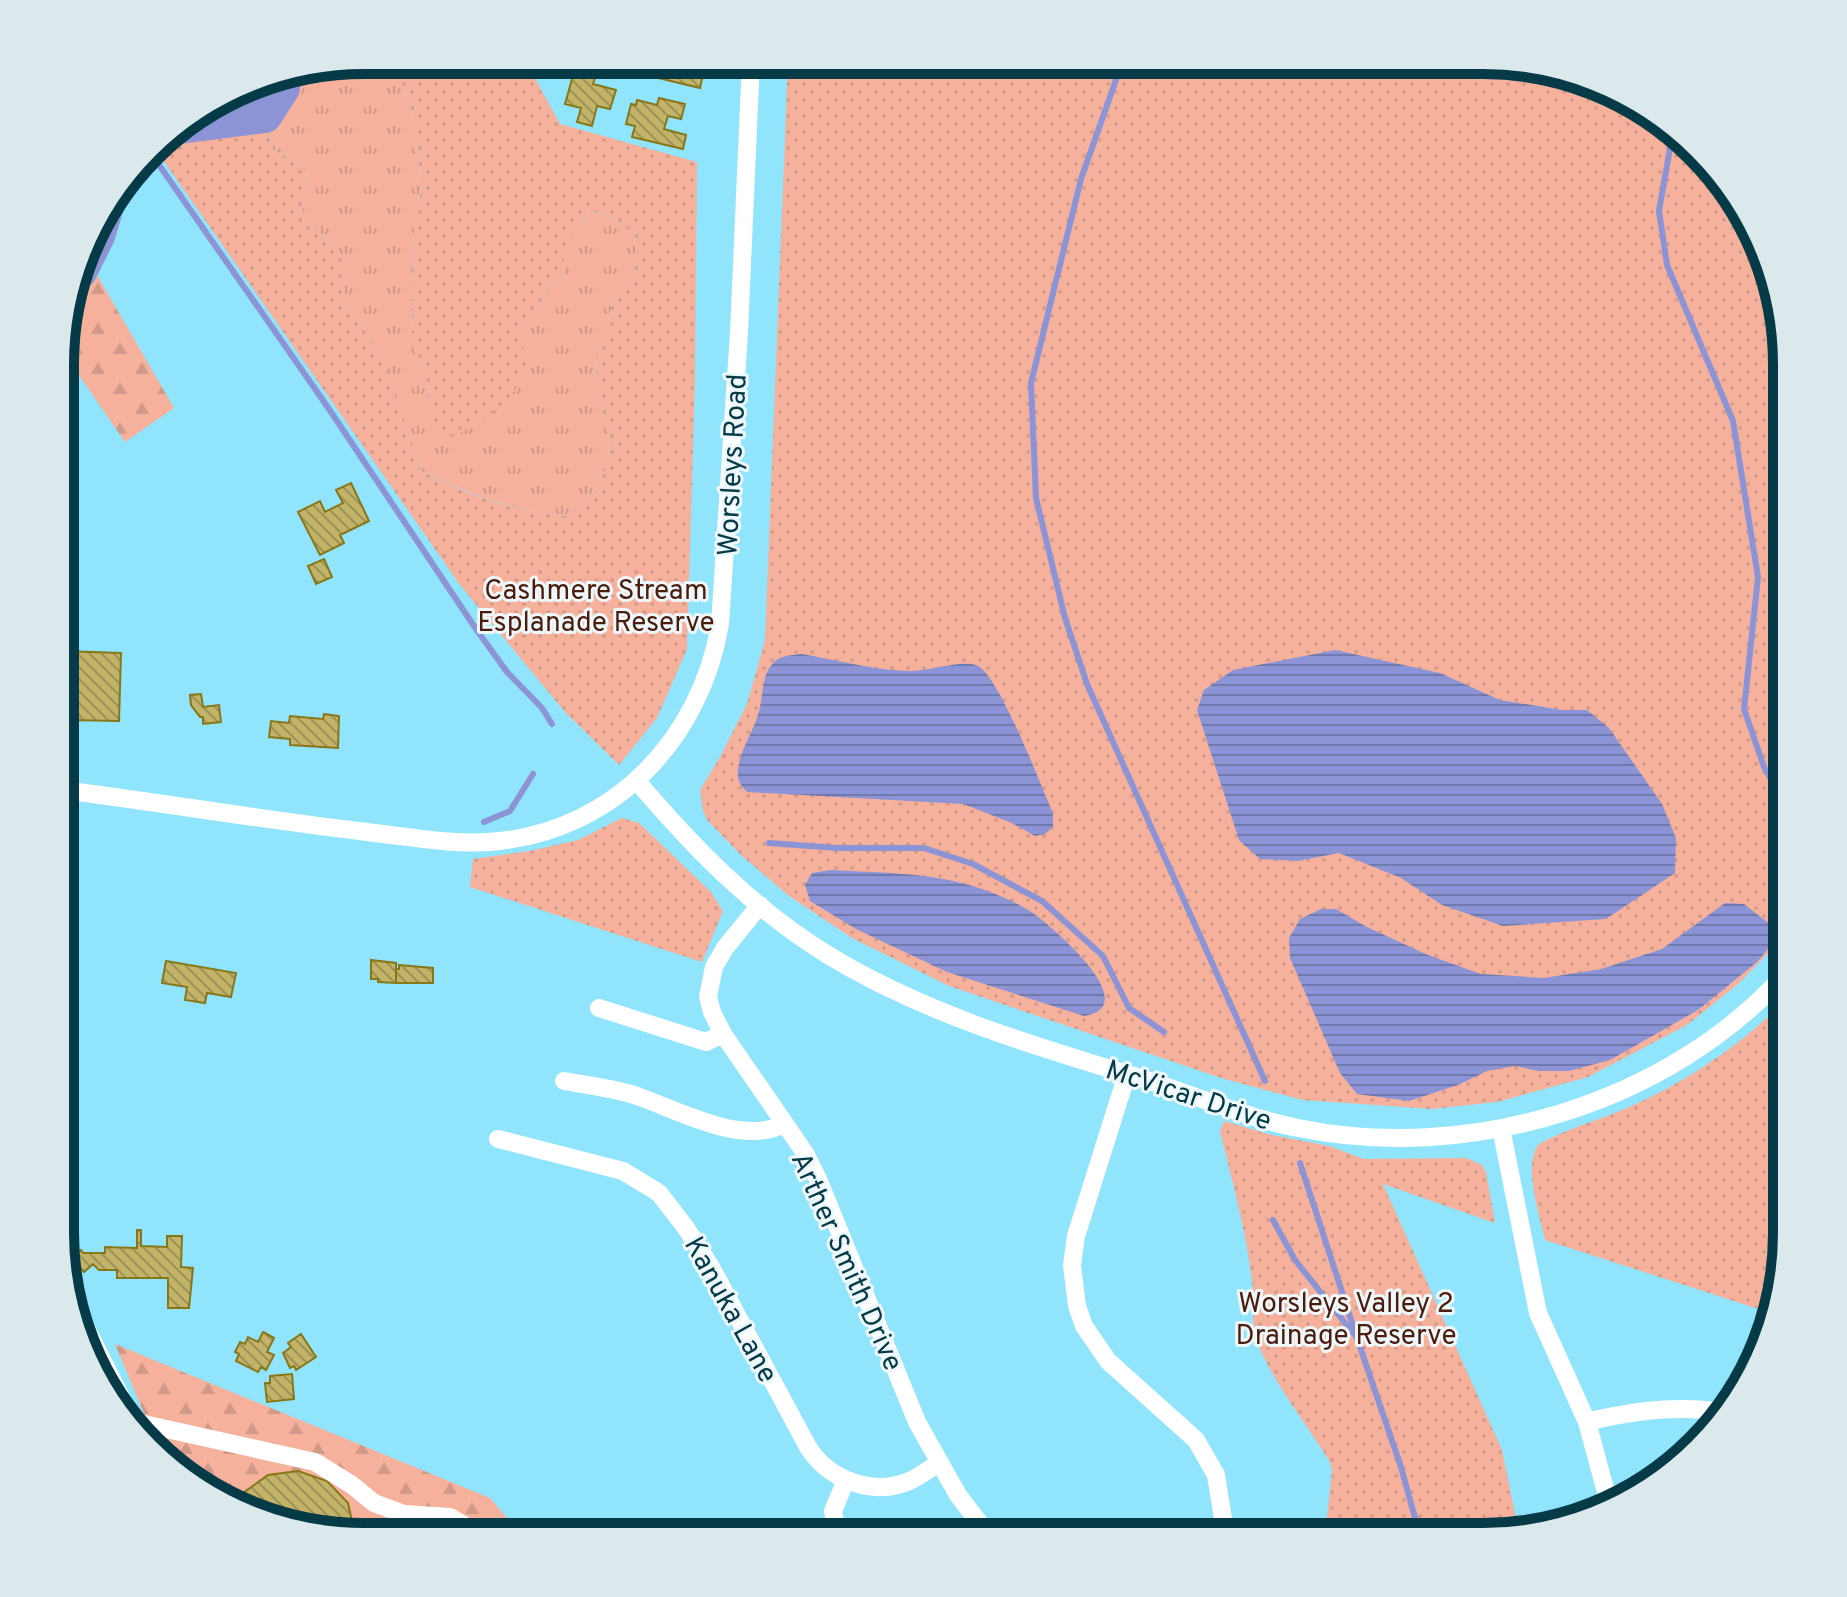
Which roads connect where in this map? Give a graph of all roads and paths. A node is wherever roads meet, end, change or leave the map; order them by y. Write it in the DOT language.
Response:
graph roads {
  1 [pos="750,74"];
  2 [pos="636,780"];
  3 [pos="74,792"];
  4 [pos="760,905"];
  5 [pos="1773,986"];
  6 [pos="599,1008"];
  7 [pos="723,1034"];
  8 [pos="1127,1074"];
  9 [pos="564,1081"];
  10 [pos="784,1124"];
  11 [pos="1501,1128"];
  12 [pos="498,1139"];
  13 [pos="1712,1411"];
  14 [pos="1587,1422"];
  15 [pos="152,1431"];
  16 [pos="939,1463"];
  17 [pos="846,1480"];
  18 [pos="1607,1495"];
  19 [pos="460,1523"];
  20 [pos="835,1523"];
  21 [pos="979,1523"];
  22 [pos="1224,1523"];
  1 -- 2 [label="street, Worsleys Road"];
  2 -- 3 [label="street, Worsleys Road"];
  2 -- 4 [label="street, McVicar Drive"];
  4 -- 7 [label="street, Arther Smith Drive"];
  4 -- 8 [label="street, McVicar Drive"];
  5 -- 11 [label="street, McVicar Drive"];
  6 -- 7 [label="street"];
  7 -- 10 [label="street, Arther Smith Drive"];
  8 -- 11 [label="street, McVicar Drive"];
  8 -- 22 [label="street"];
  9 -- 10 [label="street"];
  10 -- 16 [label="street, Arther Smith Drive"];
  11 -- 14 [label="street"];
  12 -- 17 [label="street, Kanuka Lane"];
  13 -- 14 [label="street"];
  14 -- 18 [label="street"];
  15 -- 19 [label="street"];
  16 -- 17 [label="street, Kanuka Lane"];
  16 -- 21 [label="street, Arther Smith Drive"];
  17 -- 20 [label="street"];
}
